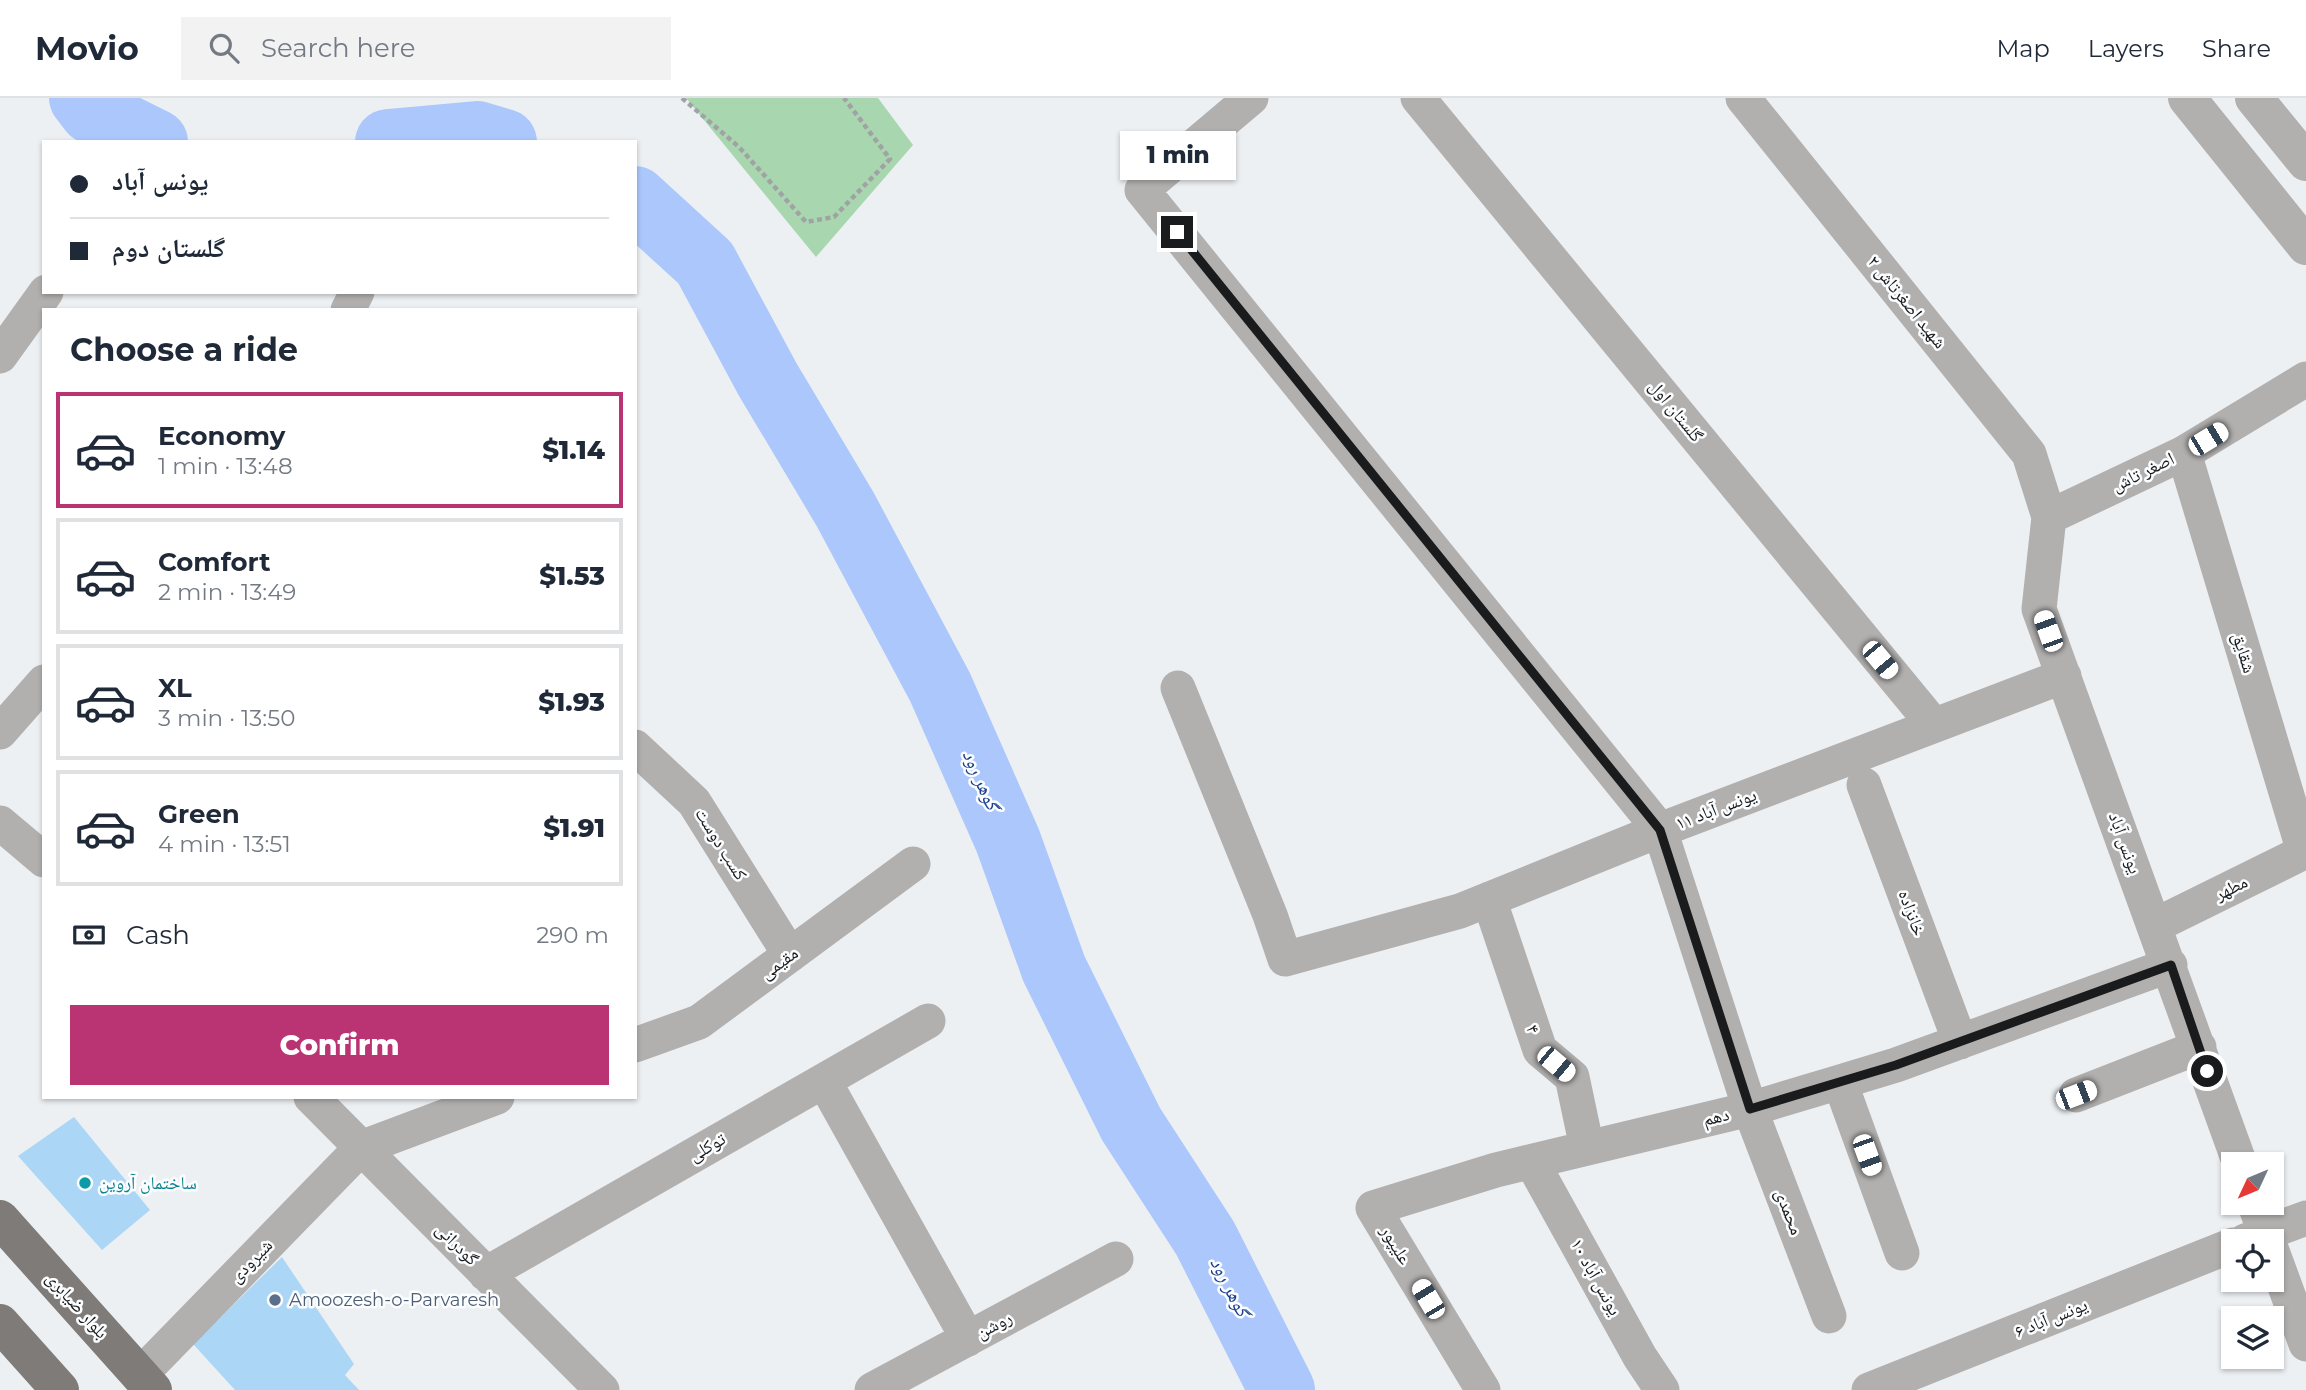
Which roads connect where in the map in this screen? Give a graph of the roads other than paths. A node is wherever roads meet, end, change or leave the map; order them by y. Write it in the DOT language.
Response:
graph roads {
  1 [pos="1251,98"];
  2 [pos="1418,98"];
  3 [pos="1743,98"];
  4 [pos="2187,98"];
  5 [pos="2254,98"];
  6 [pos="2306,162"];
  7 [pos="2306,246"];
  8 [pos="44,294"];
  9 [pos="1,352"];
  10 [pos="2306,379"];
  11 [pos="2184,453"];
  12 [pos="2049,517"];
  13 [pos="2064,676"];
  14 [pos="42,684"];
  15 [pos="1178,688"];
  16 [pos="1933,724"];
  17 [pos="0,732"];
  18 [pos="637,749"];
  19 [pos="1864,785"];
  20 [pos="0,823"];
  21 [pos="1660,830"];
  22 [pos="2305,852"];
  23 [pos="42,858"];
  24 [pos="913,864"];
  25 [pos="1489,899"];
  26 [pos="2156,925"];
  27 [pos="790,955"];
  28 [pos="2171,965"];
  29 [pos="928,1021"];
  30 [pos="1960,1042"];
  31 [pos="637,1044"];
  32 [pos="2199,1047"];
  33 [pos="824,1081"];
  34 [pos="1840,1082"];
  35 [pos="2076,1095"];
  36 [pos="313,1099"];
  37 [pos="492,1099"];
  38 [pos="1750,1109"];
  39 [pos="361,1148"];
  40 [pos="1587,1149"];
  41 [pos="2236,1152"];
  42 [pos="1532,1162"];
  43 [pos="1373,1208"];
  44 [pos="2306,1218"];
  45 [pos="0,1219"];
  46 [pos="2275,1229"];
  47 [pos="2221,1250"];
  48 [pos="1902,1253"];
  49 [pos="1116,1259"];
  50 [pos="486,1274"];
  51 [pos="2284,1290"];
  52 [pos="1829,1316"];
  53 [pos="0,1323"];
  54 [pos="968,1339"];
  55 [pos="2306,1344"];
  56 [pos="147,1383"];
  57 [pos="886,1387"];
  58 [pos="60,1390"];
  59 [pos="602,1390"];
  60 [pos="1483,1390"];
  61 [pos="1662,1390"];
  62 [pos="1869,1390"];
  1 -- 21 [label="street"];
  2 -- 16 [label="street, گلستان اول"];
  3 -- 12 [label="street, شهید اصغرتاش ۲"];
  4 -- 7 [label="street"];
  5 -- 6 [label="street"];
  8 -- 9 [label="street"];
  10 -- 11 [label="street, اصغر تاش"];
  11 -- 12 [label="street, اصغر تاش"];
  11 -- 22 [label="street, شقایق"];
  12 -- 13 [label="street, یونس آباد"];
  13 -- 16 [label="street, یونس آباد ۱۱"];
  13 -- 26 [label="street, یونس آباد"];
  14 -- 17 [label="street"];
  15 -- 25 [label="street, یونس آباد ۱۱"];
  16 -- 21 [label="street, یونس آباد ۱۱"];
  18 -- 27 [label="street, کسب دوست"];
  19 -- 30 [label="street, خانزاده"];
  20 -- 23 [label="street"];
  21 -- 25 [label="street, یونس آباد ۱۱"];
  21 -- 38 [label="street, محمدی"];
  22 -- 26 [label="street, مطهر"];
  24 -- 27 [label="street, مقیمی"];
  25 -- 40 [label="street, ۴"];
  26 -- 28 [label="street, یونس آباد"];
  27 -- 31 [label="street, مقیمی"];
  28 -- 30 [label="street, دهم"];
  28 -- 32 [label="street, یونس آباد"];
  29 -- 33 [label="street, توکلی"];
  30 -- 34 [label="street, دهم"];
  32 -- 35 [label="street"];
  32 -- 41 [label="street, یونس آباد"];
  33 -- 50 [label="street, توکلی"];
  33 -- 54 [label="street"];
  34 -- 38 [label="street, دهم"];
  34 -- 48 [label="street"];
  36 -- 39 [label="street, گودرانی"];
  37 -- 39 [label="street"];
  38 -- 40 [label="street, دهم"];
  38 -- 52 [label="street, محمدی"];
  39 -- 50 [label="street, گودرانی"];
  39 -- 56 [label="street, شیرودی"];
  40 -- 42 [label="street, دهم"];
  42 -- 43 [label="street, دهم"];
  42 -- 61 [label="street, یونس آباد ۱۰"];
  43 -- 60 [label="street, علیپور"];
  44 -- 46 [label="street"];
  45 -- 56 [label="main road, بلوار ضیابری"];
  47 -- 62 [label="street, یونس آباد ۶"];
  49 -- 54 [label="street, روشن"];
  50 -- 59 [label="street, گودرانی"];
  51 -- 55 [label="street"];
  53 -- 58 [label="main road"];
  54 -- 57 [label="street, روشن"];
}
